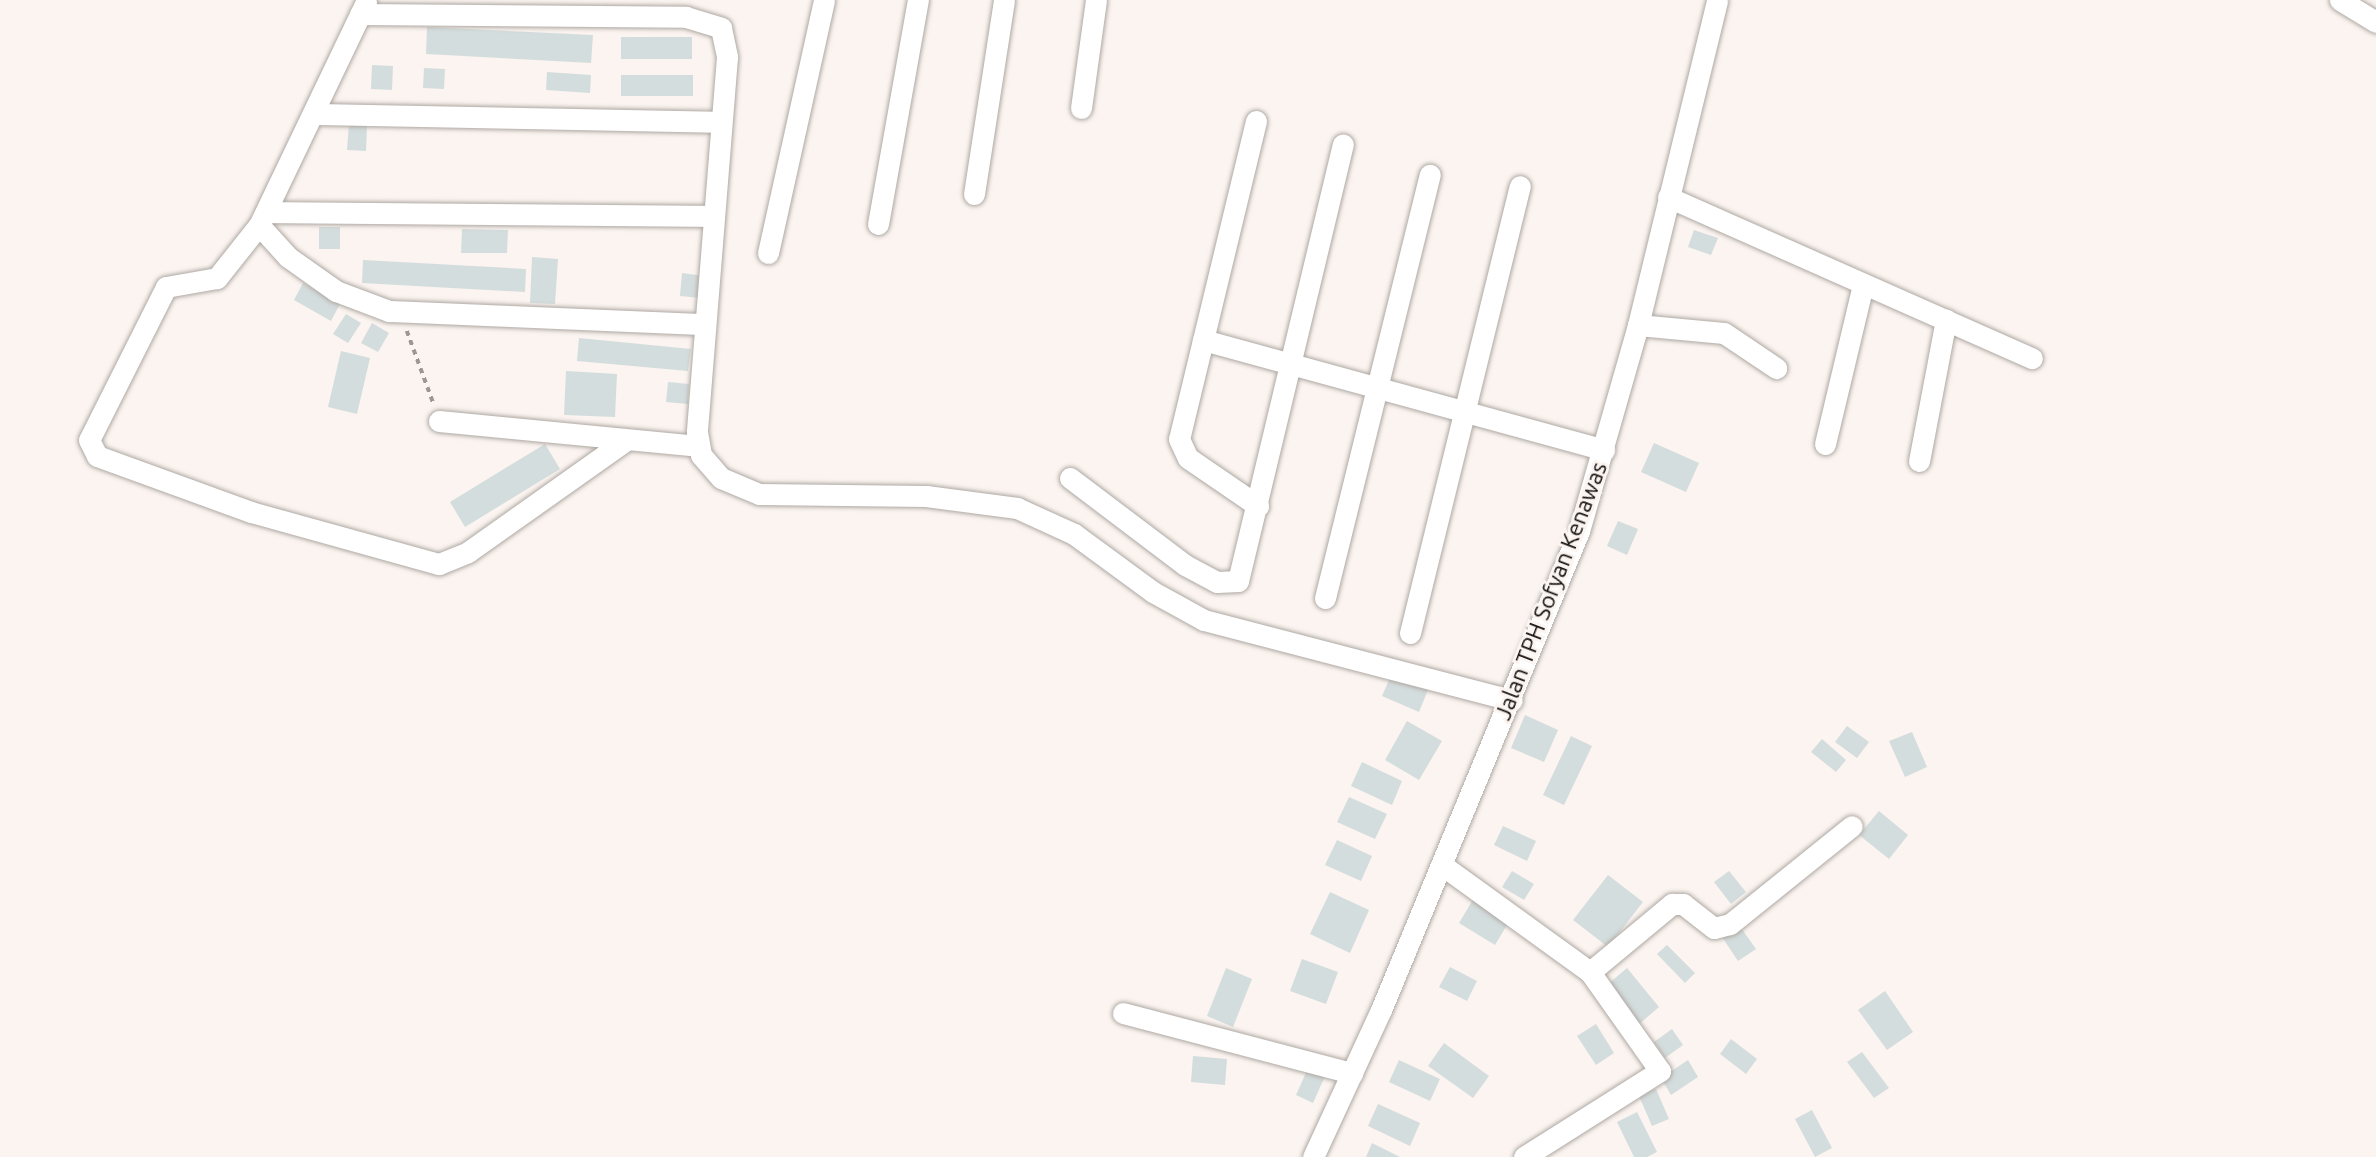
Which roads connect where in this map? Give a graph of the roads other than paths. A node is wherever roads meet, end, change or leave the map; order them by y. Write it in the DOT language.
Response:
graph roads {
  1 [pos="553,0"];
  2 [pos="824,0"];
  3 [pos="918,0"];
  4 [pos="1004,0"];
  5 [pos="1096,0"];
  6 [pos="1717,0"];
  7 [pos="2340,0"];
  8 [pos="363,7"];
  9 [pos="599,9"];
  10 [pos="568,16"];
  11 [pos="2376,22"];
  12 [pos="1081,108"];
  13 [pos="315,114"];
  14 [pos="1256,121"];
  15 [pos="718,122"];
  16 [pos="1343,144"];
  17 [pos="1430,175"];
  18 [pos="1520,186"];
  19 [pos="974,194"];
  20 [pos="1668,197"];
  21 [pos="712,216"];
  22 [pos="263,218"];
  23 [pos="878,223"];
  24 [pos="768,253"];
  25 [pos="1863,284"];
  26 [pos="1946,320"];
  27 [pos="702,324"];
  28 [pos="1638,324"];
  29 [pos="1203,341"];
  30 [pos="2032,358"];
  31 [pos="1290,365"];
  32 [pos="1776,368"];
  33 [pos="1374,388"];
  34 [pos="1467,413"];
  35 [pos="439,421"];
  36 [pos="626,440"];
  37 [pos="1825,444"];
  38 [pos="698,446"];
  39 [pos="1604,450"];
  40 [pos="1920,461"];
  41 [pos="1070,478"];
  42 [pos="1258,506"];
  43 [pos="1325,598"];
  44 [pos="1410,633"];
  45 [pos="1511,700"];
  46 [pos="1852,826"];
  47 [pos="1442,865"];
  48 [pos="1590,972"];
  49 [pos="1123,1013"];
  50 [pos="1352,1073"];
  51 [pos="1313,1157"];
  52 [pos="1524,1157"];
  1 -- 10 [label="street"];
  2 -- 24 [label="street"];
  3 -- 23 [label="street"];
  4 -- 19 [label="street"];
  5 -- 12 [label="street"];
  6 -- 20 [label="street, Jalan TPH Sofyan Kenawas"];
  7 -- 11 [label="street"];
  8 -- 10 [label="street"];
  8 -- 13 [label="street"];
  9 -- 10 [label="street"];
  9 -- 15 [label="street"];
  13 -- 15 [label="street"];
  13 -- 22 [label="street"];
  14 -- 29 [label="street"];
  15 -- 21 [label="street"];
  16 -- 31 [label="street"];
  17 -- 33 [label="street"];
  18 -- 34 [label="street"];
  20 -- 25 [label="street"];
  20 -- 28 [label="street, Jalan TPH Sofyan Kenawas"];
  21 -- 22 [label="street"];
  21 -- 27 [label="street"];
  22 -- 27 [label="street"];
  22 -- 36 [label="street"];
  25 -- 26 [label="street"];
  25 -- 37 [label="street"];
  26 -- 30 [label="street"];
  26 -- 40 [label="street"];
  27 -- 38 [label="street"];
  28 -- 32 [label="street"];
  28 -- 39 [label="street, Jalan TPH Sofyan Kenawas"];
  29 -- 31 [label="street"];
  29 -- 42 [label="street"];
  31 -- 33 [label="street"];
  31 -- 42 [label="street"];
  33 -- 34 [label="street"];
  33 -- 43 [label="street"];
  34 -- 39 [label="street"];
  34 -- 44 [label="street"];
  35 -- 36 [label="street"];
  36 -- 38 [label="street"];
  38 -- 45 [label="street"];
  39 -- 45 [label="street, Jalan TPH Sofyan Kenawas"];
  41 -- 42 [label="street"];
  45 -- 47 [label="street, Jalan TPH Sofyan Kenawas"];
  46 -- 48 [label="street"];
  47 -- 48 [label="street"];
  47 -- 50 [label="street, Jalan TPH Sofyan Kenawas"];
  48 -- 52 [label="street"];
  49 -- 50 [label="street"];
  50 -- 51 [label="street, Jalan TPH Sofyan Kenawas"];
}
